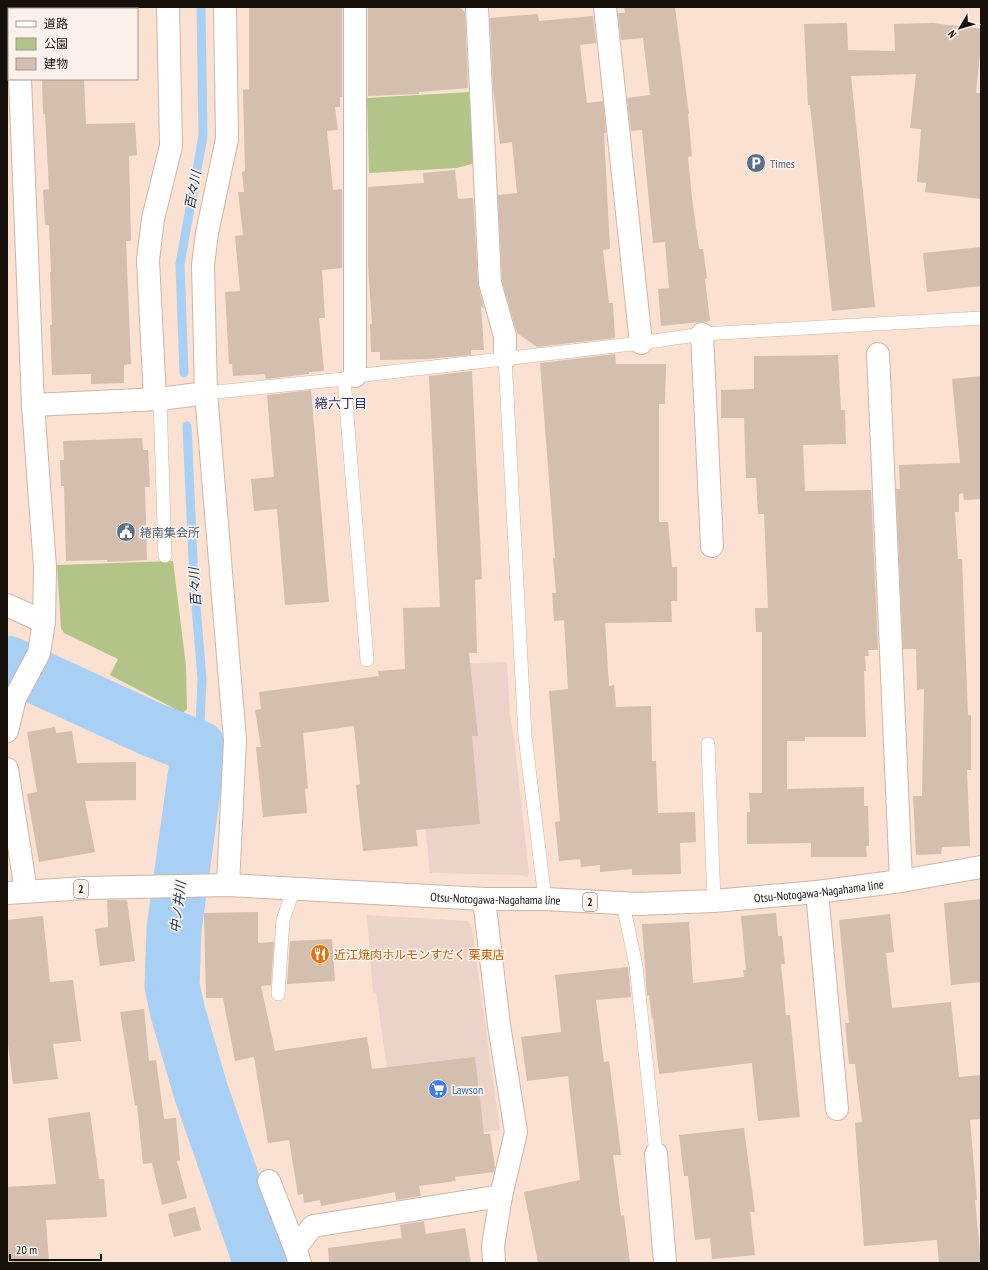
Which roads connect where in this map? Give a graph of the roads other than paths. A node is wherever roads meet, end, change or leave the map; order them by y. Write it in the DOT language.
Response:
graph roads {
  1 [pos="168,7"];
  2 [pos="225,7"];
  3 [pos="355,7"];
  4 [pos="477,7"];
  5 [pos="605,7"];
  6 [pos="20,80"];
  7 [pos="981,318"];
  8 [pos="702,334"];
  9 [pos="641,343"];
  10 [pos="878,354"];
  11 [pos="505,358"];
  12 [pos="349,378"];
  13 [pos="206,393"];
  14 [pos="157,399"];
  15 [pos="33,405"];
  16 [pos="712,546"];
  17 [pos="165,556"];
  18 [pos="7,605"];
  19 [pos="44,622"];
  20 [pos="367,660"];
  21 [pos="7,731"];
  22 [pos="708,744"];
  23 [pos="7,769"];
  24 [pos="981,867"];
  25 [pos="901,881"];
  26 [pos="228,884"];
  27 [pos="294,888"];
  28 [pos="17,892"];
  29 [pos="817,892"];
  30 [pos="484,899"];
  31 [pos="545,899"];
  32 [pos="714,901"];
  33 [pos="623,904"];
  34 [pos="278,994"];
  35 [pos="837,1109"];
  36 [pos="656,1154"];
  37 [pos="269,1181"];
  38 [pos="501,1196"];
  39 [pos="298,1256"];
  40 [pos="494,1263"];
  41 [pos="665,1263"];
  1 -- 14 [label="street"];
  2 -- 13 [label="street"];
  3 -- 12 [label="street"];
  4 -- 11 [label="street"];
  5 -- 9 [label="street"];
  6 -- 15 [label="street"];
  7 -- 8 [label="lane"];
  8 -- 9 [label="lane"];
  8 -- 16 [label="street"];
  9 -- 11 [label="lane"];
  10 -- 25 [label="street"];
  11 -- 12 [label="lane"];
  11 -- 31 [label="lane"];
  12 -- 13 [label="lane"];
  12 -- 20 [label="lane"];
  13 -- 14 [label="street"];
  13 -- 26 [label="street"];
  14 -- 15 [label="street"];
  14 -- 17 [label="lane"];
  15 -- 19 [label="street"];
  18 -- 19 [label="street"];
  19 -- 21 [label="street"];
  22 -- 32 [label="lane"];
  23 -- 28 [label="street"];
  24 -- 25 [label="street, Otsu-Notogawa-Nagahama line / 2"];
  25 -- 29 [label="street, Otsu-Notogawa-Nagahama line / 2"];
  26 -- 27 [label="street, Otsu-Notogawa-Nagahama line / 2"];
  26 -- 28 [label="street, Otsu-Notogawa-Nagahama line / 2"];
  27 -- 30 [label="street, Otsu-Notogawa-Nagahama line / 2"];
  27 -- 34 [label="lane"];
  29 -- 32 [label="street, Otsu-Notogawa-Nagahama line / 2"];
  29 -- 35 [label="street"];
  30 -- 31 [label="street, Otsu-Notogawa-Nagahama line / 2"];
  30 -- 38 [label="street"];
  31 -- 33 [label="street, Otsu-Notogawa-Nagahama line / 2"];
  32 -- 33 [label="street, Otsu-Notogawa-Nagahama line / 2"];
  33 -- 36 [label="lane"];
  36 -- 41 [label="street"];
  37 -- 39 [label="street"];
  38 -- 39 [label="street"];
  38 -- 40 [label="street"];
}
